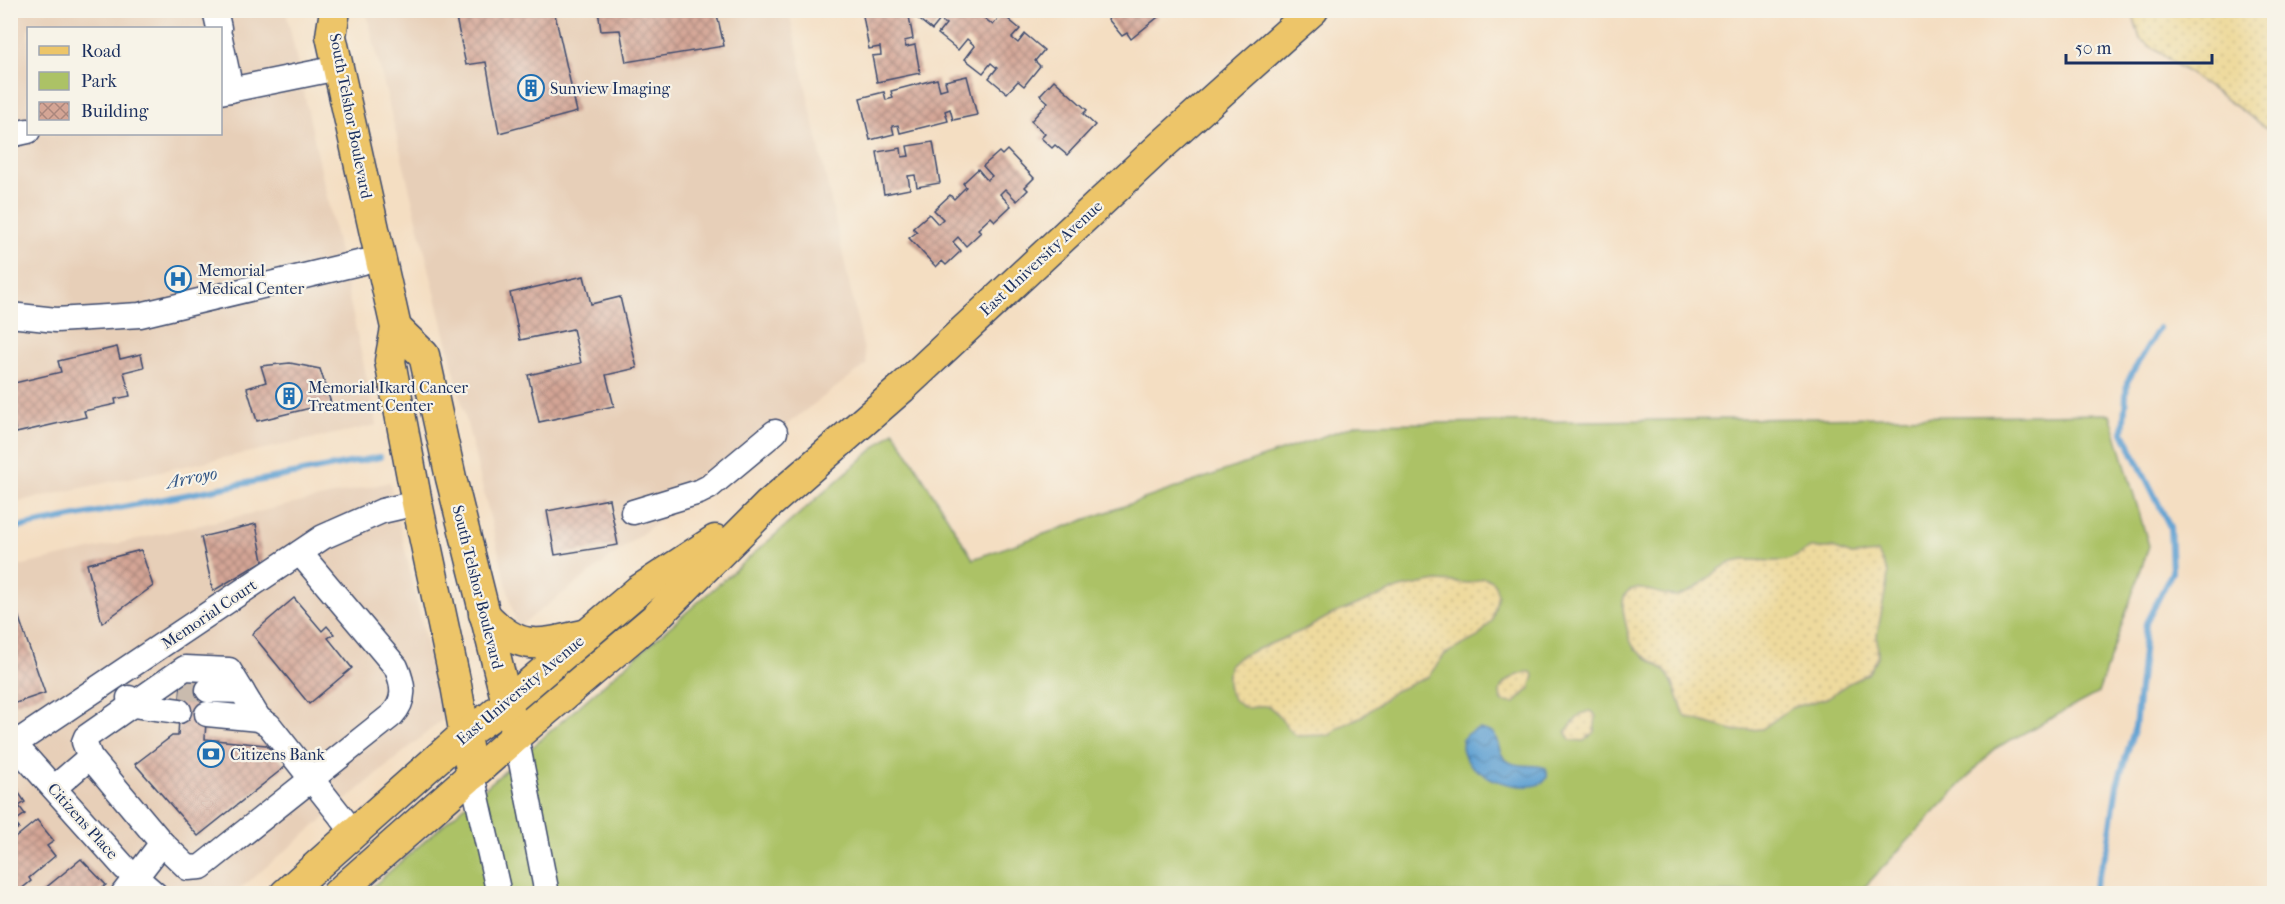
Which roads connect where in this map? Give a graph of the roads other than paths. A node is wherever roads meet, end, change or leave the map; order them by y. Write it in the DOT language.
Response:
graph roads {
  1 [pos="215,10"];
  2 [pos="314,10"];
  3 [pos="1312,10"];
  4 [pos="333,23"];
  5 [pos="219,27"];
  6 [pos="222,56"];
  7 [pos="338,68"];
  8 [pos="226,91"];
  9 [pos="27,131"];
  10 [pos="10,135"];
  11 [pos="363,262"];
  12 [pos="10,315"];
  13 [pos="396,328"];
  14 [pos="775,432"];
  15 [pos="417,503"];
  16 [pos="768,505"];
  17 [pos="633,512"];
  18 [pos="300,553"];
  19 [pos="484,614"];
  20 [pos="586,635"];
  21 [pos="116,677"];
  22 [pos="242,691"];
  23 [pos="506,703"];
  24 [pos="134,705"];
  25 [pos="179,711"];
  26 [pos="259,719"];
  27 [pos="465,734"];
  28 [pos="516,736"];
  29 [pos="13,746"];
  30 [pos="90,757"];
  31 [pos="472,776"];
  32 [pos="312,779"];
  33 [pos="54,788"];
  34 [pos="354,833"];
  35 [pos="162,843"];
  36 [pos="129,885"];
  37 [pos="155,894"];
  38 [pos="285,894"];
  39 [pos="337,894"];
  40 [pos="499,894"];
  41 [pos="547,894"];
  1 -- 5 [label="street"];
  2 -- 4 [label="main road"];
  3 -- 16 [label="main road, East University Avenue"];
  4 -- 7 [label="main road, South Telshor Boulevard"];
  6 -- 8 [label="street"];
  7 -- 8 [label="street"];
  7 -- 13 [label="main road, South Telshor Boulevard"];
  9 -- 10 [label="street"];
  11 -- 12 [label="street"];
  13 -- 15 [label="main road, South Telshor Boulevard"];
  13 -- 19 [label="main road, South Telshor Boulevard"];
  14 -- 17 [label="street"];
  15 -- 18 [label="street, Memorial Court"];
  15 -- 27 [label="main road, South Telshor Boulevard"];
  16 -- 20 [label="main road, East University Avenue"];
  16 -- 28 [label="main road, East University Avenue"];
  18 -- 21 [label="street, Memorial Court"];
  18 -- 32 [label="street"];
  19 -- 20 [label="main road"];
  19 -- 23 [label="main road, South Telshor Boulevard"];
  20 -- 23 [label="main road, East University Avenue"];
  21 -- 24 [label="street"];
  21 -- 29 [label="street, Memorial Court"];
  22 -- 24 [label="street"];
  22 -- 26 [label="street"];
  22 -- 26 [label="street"];
  23 -- 27 [label="main road, East University Avenue"];
  23 -- 28 [label="main road, South Telshor Boulevard"];
  24 -- 25 [label="street"];
  24 -- 30 [label="street"];
  26 -- 32 [label="street"];
  27 -- 31 [label="main road, South Telshor Boulevard"];
  27 -- 34 [label="main road, East University Avenue"];
  28 -- 31 [label="main road, East University Avenue"];
  28 -- 41 [label="street, South Telshor Boulevard"];
  29 -- 33 [label="street, Citizens Place"];
  30 -- 33 [label="street"];
  30 -- 35 [label="street"];
  31 -- 39 [label="main road, East University Avenue"];
  31 -- 40 [label="street, South Telshor Boulevard"];
  32 -- 34 [label="street"];
  32 -- 35 [label="street"];
  33 -- 36 [label="street, Citizens Place"];
  34 -- 38 [label="main road, East University Avenue"];
  35 -- 36 [label="street"];
  36 -- 37 [label="street, Citizens Place"];
}
